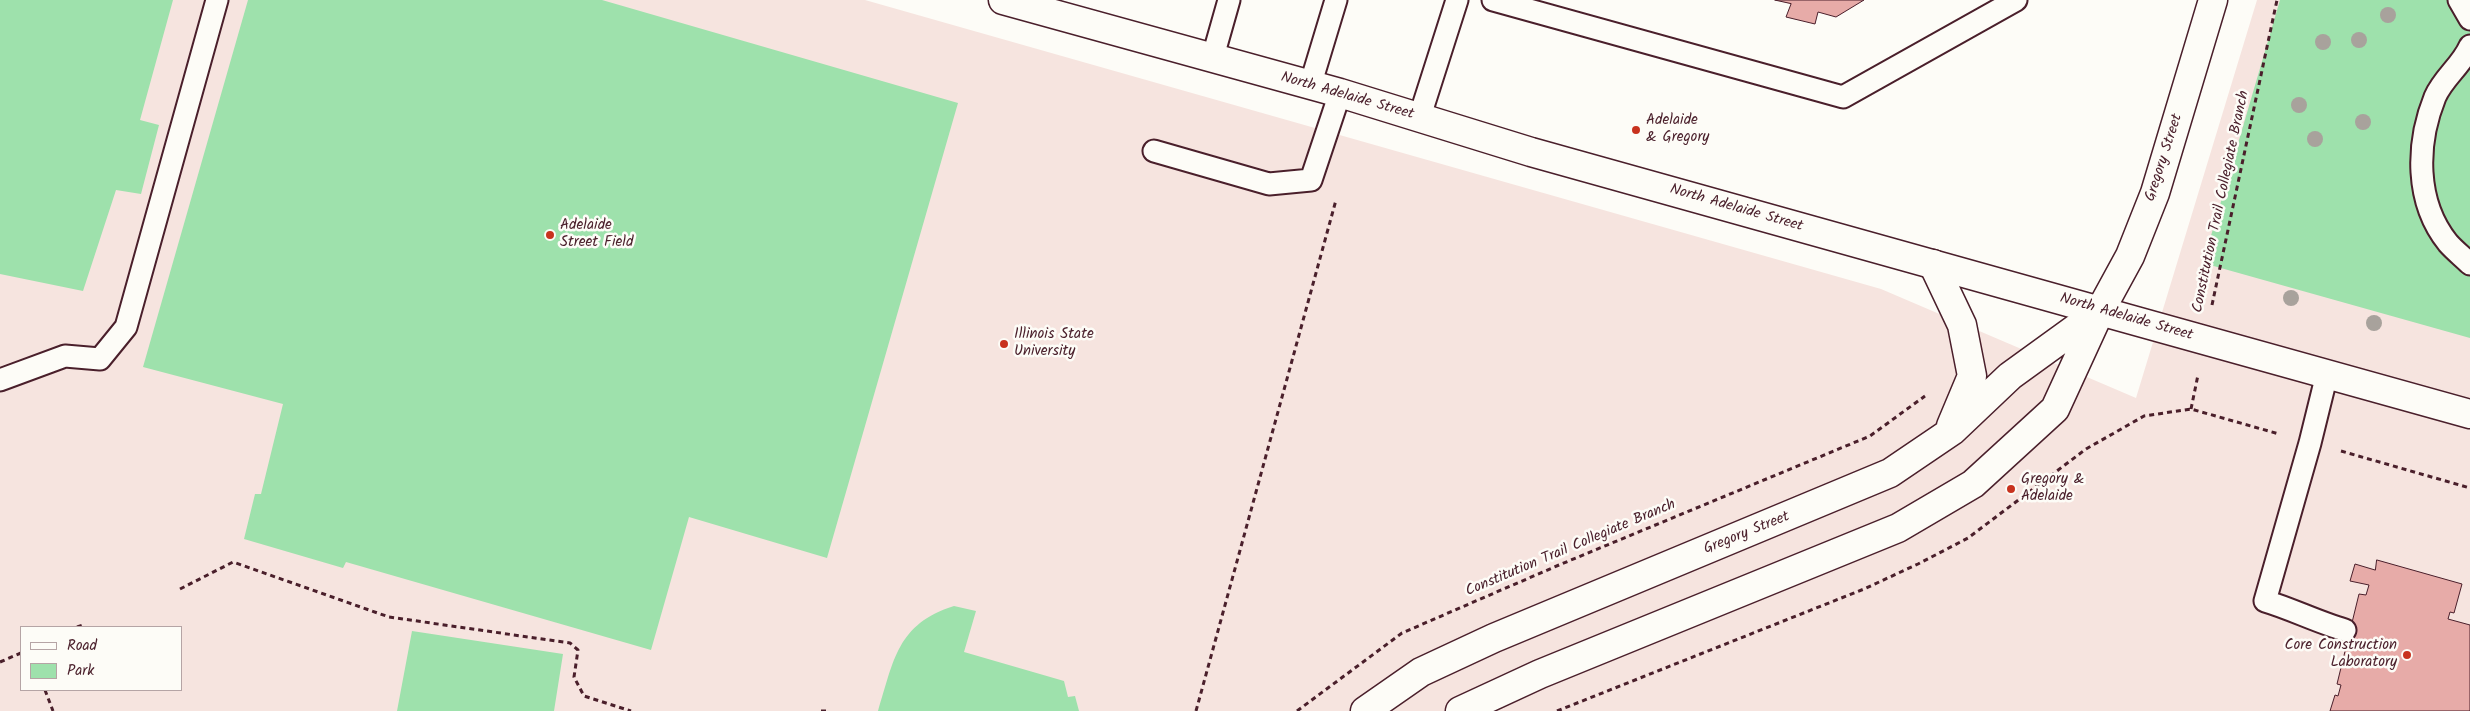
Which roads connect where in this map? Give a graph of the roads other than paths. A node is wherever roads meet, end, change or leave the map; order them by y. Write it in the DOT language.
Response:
graph roads {
  1 [pos="217,0"];
  2 [pos="1003,0"];
  3 [pos="1230,0"];
  4 [pos="1336,0"];
  5 [pos="1457,0"];
  6 [pos="1493,0"];
  7 [pos="2016,0"];
  8 [pos="2213,0"];
  9 [pos="2459,0"];
  10 [pos="2470,18"];
  11 [pos="2470,46"];
  12 [pos="1212,60"];
  13 [pos="1310,86"];
  14 [pos="1340,93"];
  15 [pos="1419,119"];
  16 [pos="1154,151"];
  17 [pos="1933,264"];
  18 [pos="2470,264"];
  19 [pos="2100,310"];
  20 [pos="2327,374"];
  21 [pos="0,380"];
  22 [pos="2470,414"];
  23 [pos="1948,434"];
  24 [pos="2345,630"];
  25 [pos="1365,711"];
  26 [pos="1460,711"];
  1 -- 21 [label="lane"];
  2 -- 12 [label="main road, North Adelaide Street"];
  3 -- 12 [label="lane"];
  4 -- 13 [label="lane"];
  5 -- 15 [label="lane"];
  6 -- 7 [label="lane"];
  8 -- 19 [label="main road, Gregory Street"];
  9 -- 10 [label="lane"];
  11 -- 18 [label="lane"];
  12 -- 13 [label="main road, North Adelaide Street"];
  13 -- 14 [label="main road, North Adelaide Street"];
  14 -- 15 [label="main road, North Adelaide Street"];
  14 -- 16 [label="lane"];
  15 -- 17 [label="main road, North Adelaide Street"];
  17 -- 19 [label="main road, North Adelaide Street"];
  17 -- 23 [label="main road"];
  19 -- 20 [label="main road, North Adelaide Street"];
  19 -- 23 [label="main road, Gregory Street"];
  19 -- 26 [label="main road, Gregory Street"];
  20 -- 22 [label="main road, North Adelaide Street"];
  20 -- 24 [label="lane"];
  23 -- 25 [label="main road, Gregory Street"];
}
